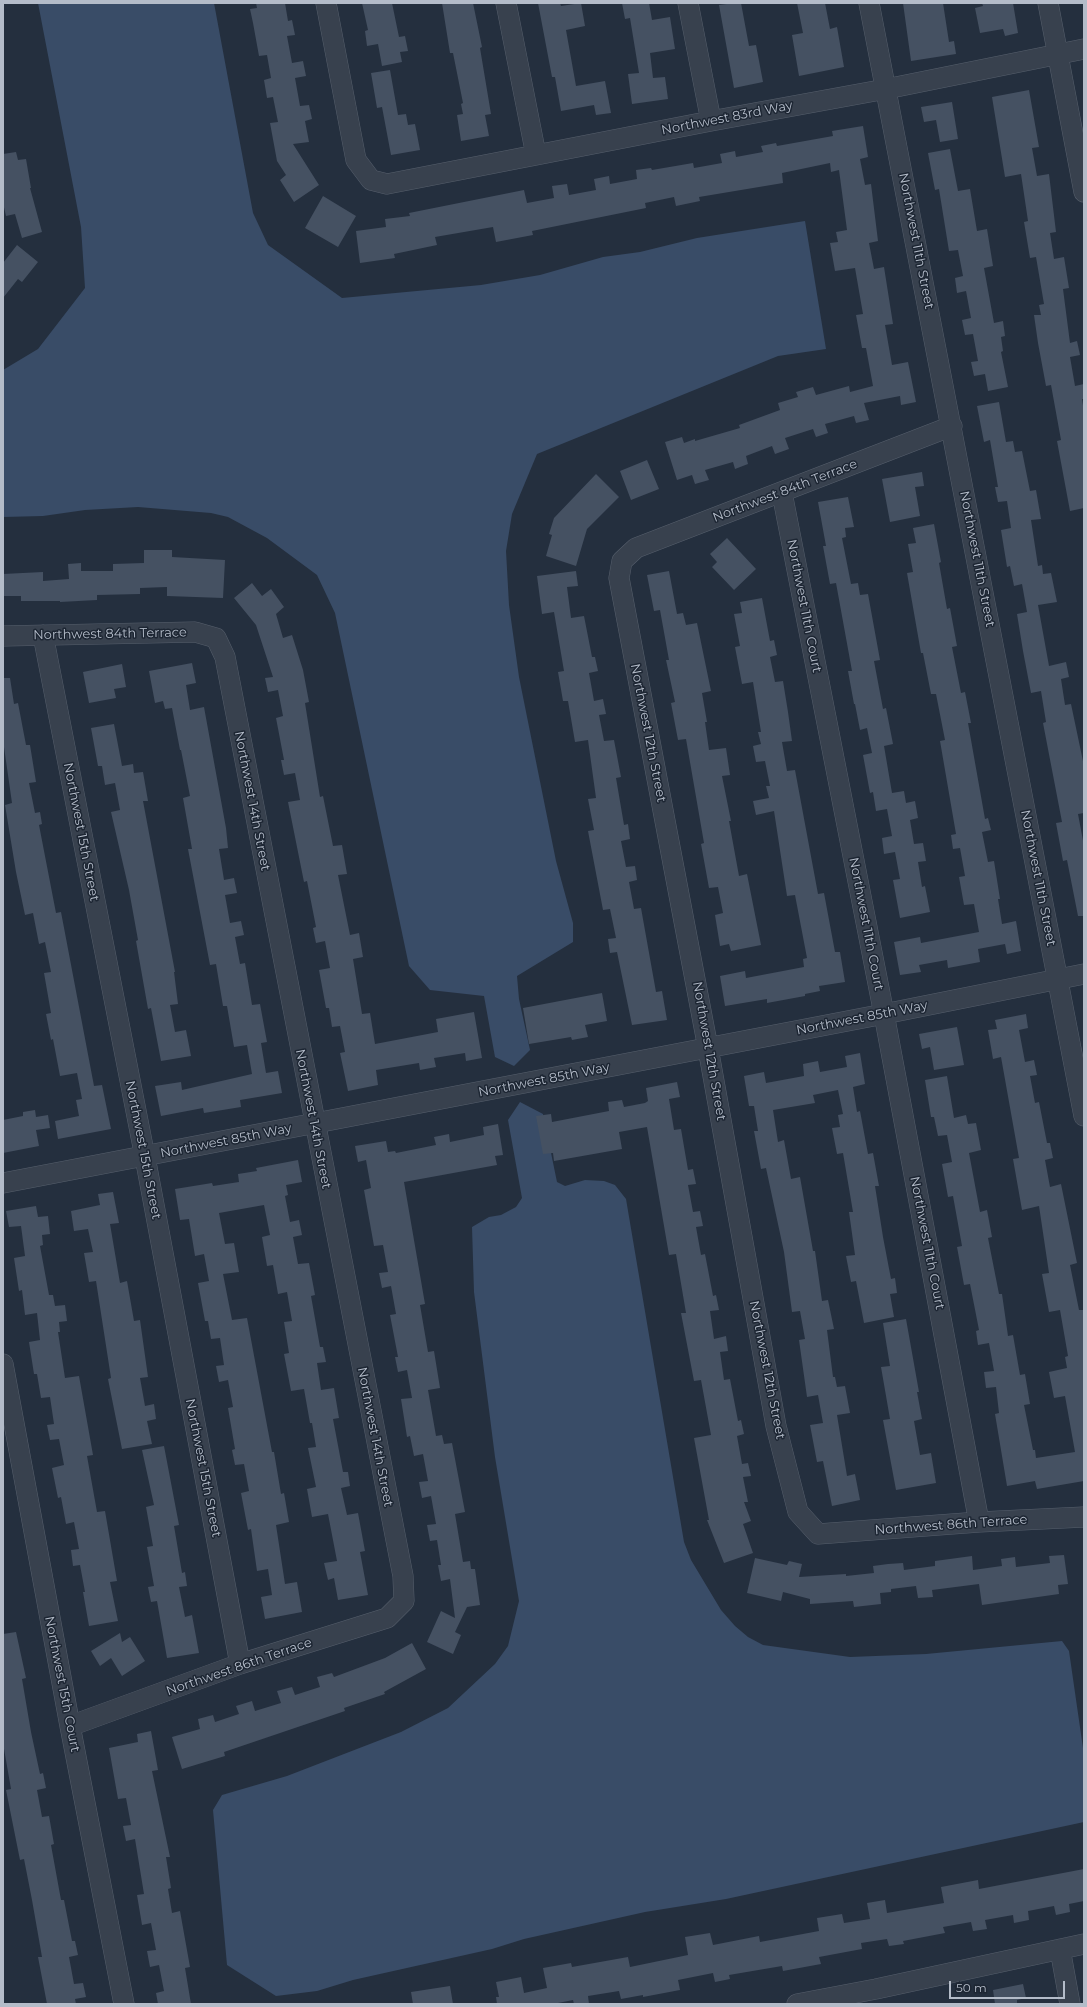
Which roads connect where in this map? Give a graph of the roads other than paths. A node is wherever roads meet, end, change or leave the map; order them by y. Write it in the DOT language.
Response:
graph roads {
  1 [pos="326,3"];
  2 [pos="506,3"];
  3 [pos="688,3"];
  4 [pos="869,3"];
  5 [pos="1048,3"];
  6 [pos="1084,49"];
  7 [pos="1058,54"];
  8 [pos="886,89"];
  9 [pos="711,121"];
  10 [pos="536,155"];
  11 [pos="1084,192"];
  12 [pos="952,426"];
  13 [pos="782,492"];
  14 [pos="622,561"];
  15 [pos="43,635"];
  16 [pos="3,636"];
  17 [pos="216,638"];
  18 [pos="1084,974"];
  19 [pos="1057,979"];
  20 [pos="884,1014"];
  21 [pos="708,1048"];
  22 [pos="1084,1116"];
  23 [pos="314,1124"];
  24 [pos="145,1157"];
  25 [pos="3,1183"];
  26 [pos="3,1364"];
  27 [pos="1084,1518"];
  28 [pos="979,1522"];
  29 [pos="818,1534"];
  30 [pos="404,1601"];
  31 [pos="240,1664"];
  32 [pos="70,1726"];
  33 [pos="1084,1944"];
  34 [pos="1060,1949"];
  35 [pos="877,1997"];
  36 [pos="124,2004"];
  37 [pos="797,2004"];
  38 [pos="1070,2004"];
  1 -- 10 [label="street, Northwest 83rd Way"];
  2 -- 10 [label="street"];
  3 -- 9 [label="street"];
  4 -- 8 [label="street, Northwest 11th Street"];
  5 -- 7 [label="street"];
  6 -- 7 [label="street, Northwest 83rd Way"];
  7 -- 8 [label="street, Northwest 83rd Way"];
  7 -- 11 [label="street"];
  8 -- 9 [label="street, Northwest 83rd Way"];
  8 -- 12 [label="street, Northwest 11th Street"];
  9 -- 10 [label="street, Northwest 83rd Way"];
  12 -- 13 [label="street, Northwest 84th Terrace"];
  12 -- 19 [label="street, Northwest 11th Street"];
  13 -- 14 [label="street, Northwest 84th Terrace"];
  13 -- 20 [label="street, Northwest 11th Court"];
  14 -- 21 [label="street, Northwest 12th Street"];
  15 -- 16 [label="street, Northwest 84th Terrace"];
  15 -- 17 [label="street, Northwest 84th Terrace"];
  15 -- 24 [label="street, Northwest 15th Street"];
  17 -- 23 [label="street, Northwest 14th Street"];
  18 -- 19 [label="street, Northwest 85th Way"];
  19 -- 20 [label="street, Northwest 85th Way"];
  19 -- 22 [label="street, Northwest 11th Street"];
  20 -- 21 [label="street, Northwest 85th Way"];
  20 -- 28 [label="street, Northwest 11th Court"];
  21 -- 23 [label="street, Northwest 85th Way"];
  21 -- 29 [label="street, Northwest 12th Street"];
  23 -- 24 [label="street, Northwest 85th Way"];
  23 -- 30 [label="street, Northwest 14th Street"];
  24 -- 25 [label="street, Northwest 85th Way"];
  24 -- 31 [label="street, Northwest 15th Street"];
  26 -- 32 [label="street, Northwest 15th Court"];
  27 -- 28 [label="street, Northwest 86th Terrace"];
  28 -- 29 [label="street, Northwest 86th Terrace"];
  30 -- 31 [label="street, Northwest 86th Terrace"];
  31 -- 32 [label="street, Northwest 86th Terrace"];
  32 -- 36 [label="street, Northwest 15th Court"];
  33 -- 34 [label="street"];
  34 -- 35 [label="street"];
  34 -- 38 [label="street"];
  35 -- 37 [label="street"];
}
